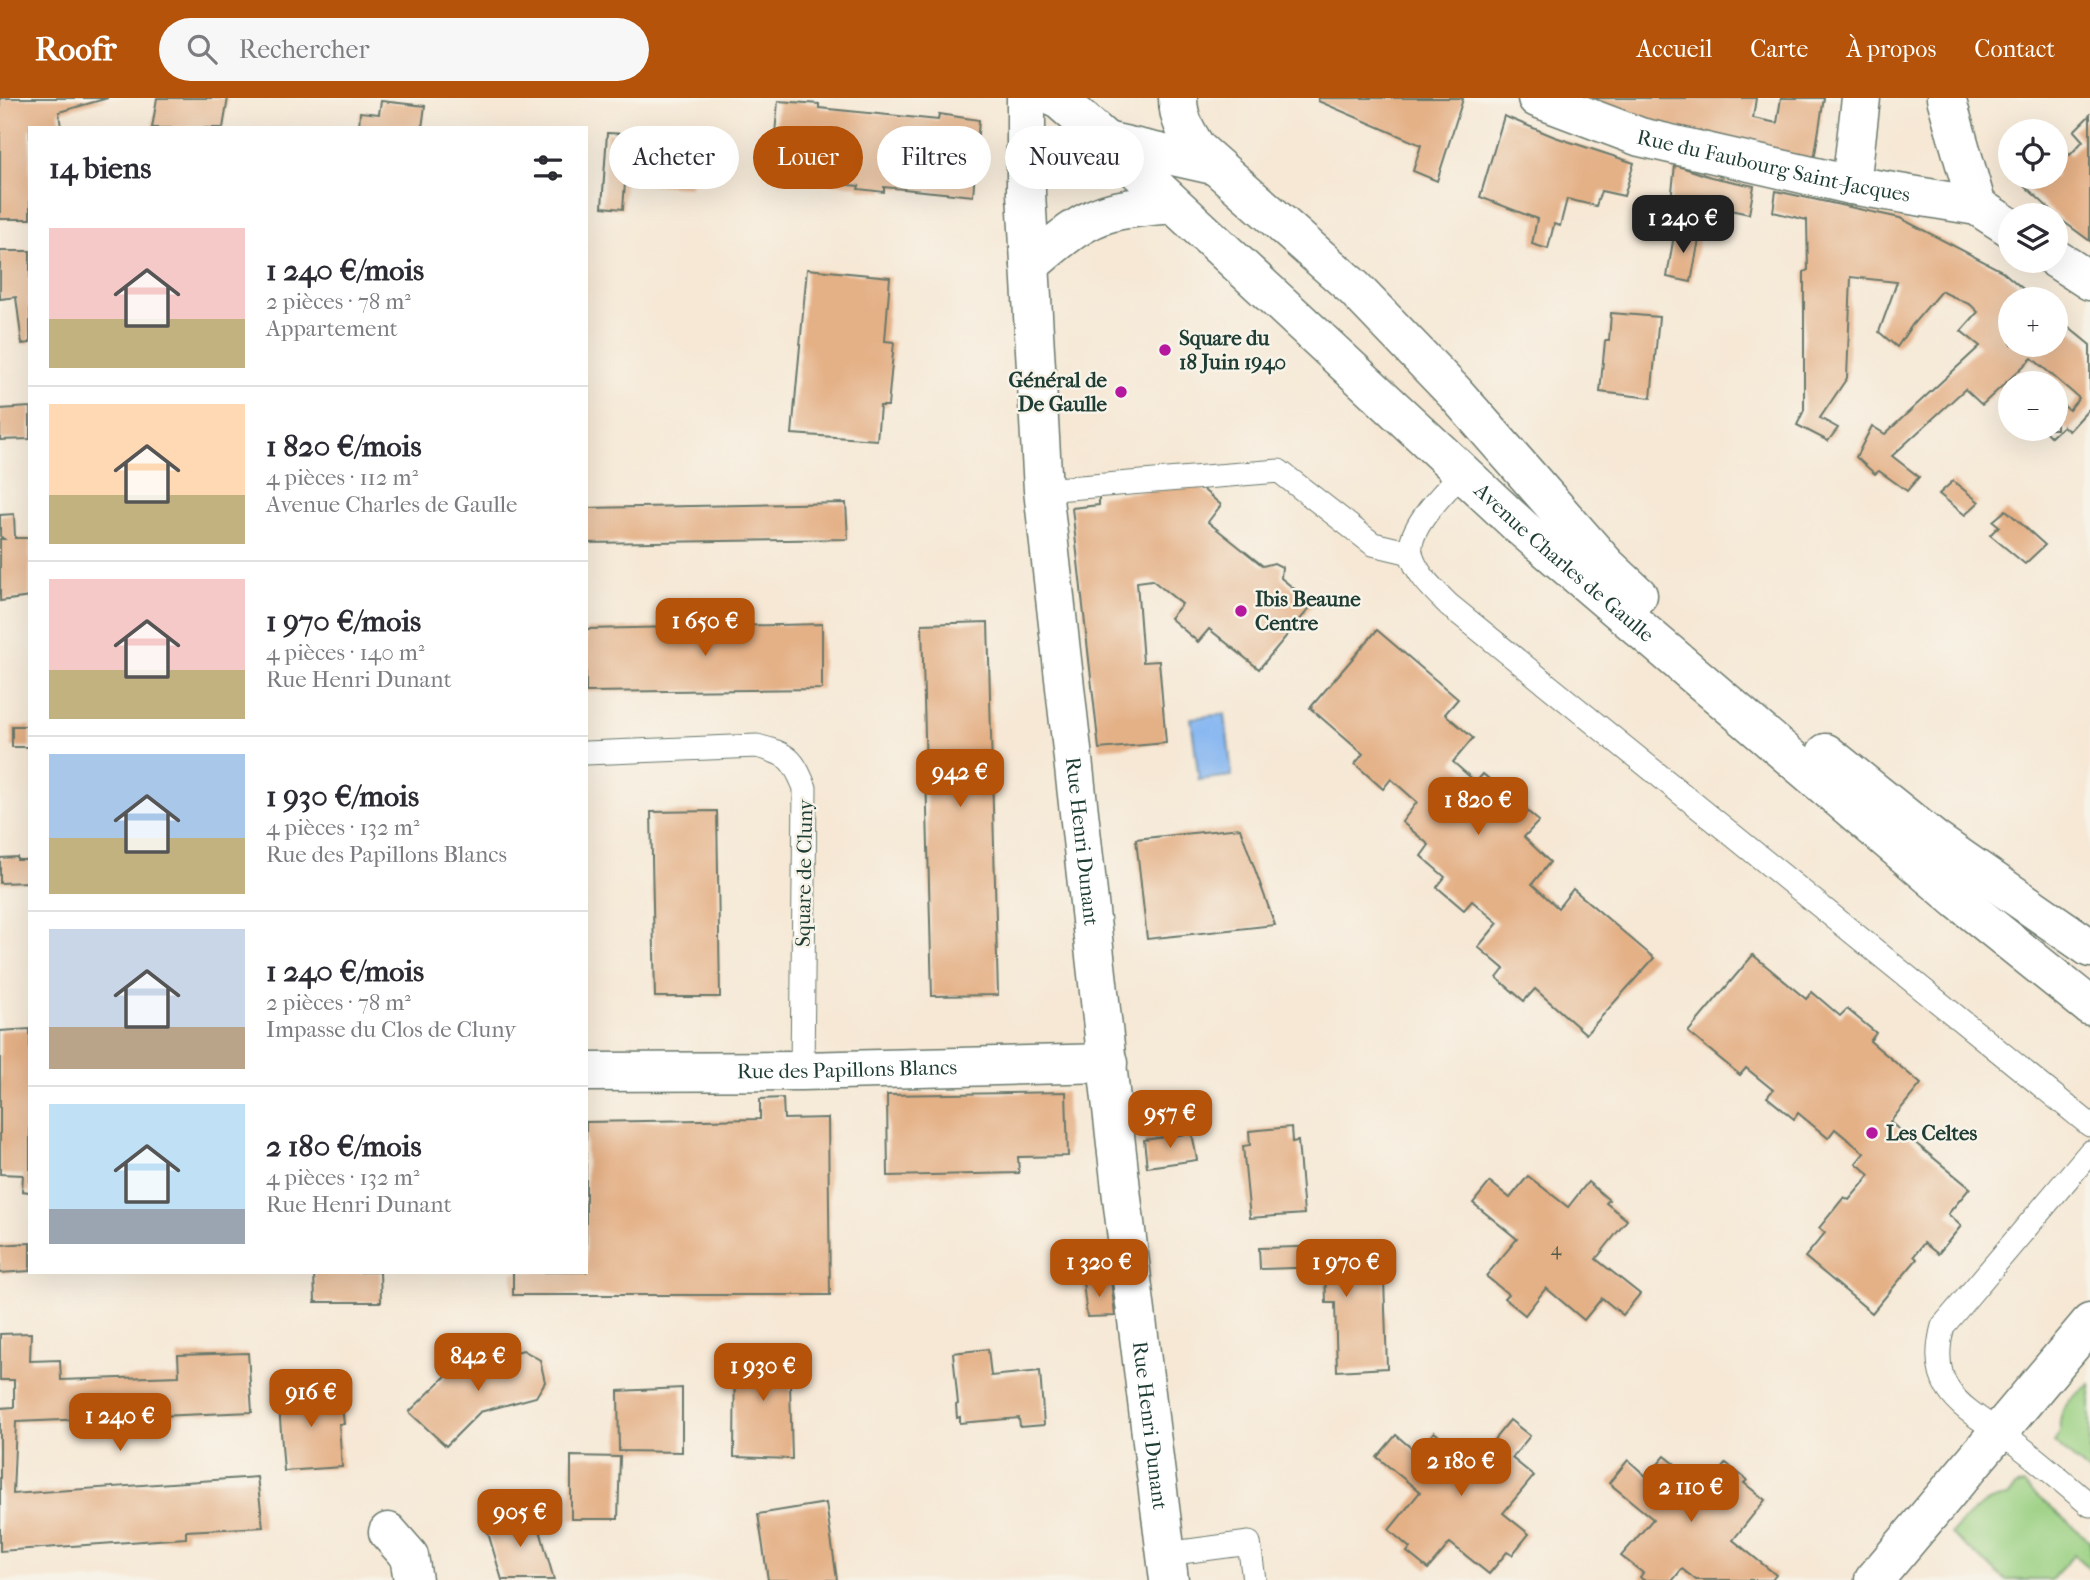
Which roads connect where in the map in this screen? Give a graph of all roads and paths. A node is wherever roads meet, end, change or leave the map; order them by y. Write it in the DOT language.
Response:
graph roads {
  1 [pos="1026,98"];
  2 [pos="1057,98"];
  3 [pos="1178,98"];
  4 [pos="1537,98"];
  5 [pos="1861,98"];
  6 [pos="1946,98"];
  7 [pos="1026,126"];
  8 [pos="1089,126"];
  9 [pos="1144,150"];
  10 [pos="1213,165"];
  11 [pos="1144,177"];
  12 [pos="1851,185"];
  13 [pos="1027,189"];
  14 [pos="1172,204"];
  15 [pos="1977,206"];
  16 [pos="1998,220"];
  17 [pos="1030,265"];
  18 [pos="1462,472"];
  19 [pos="1043,490"];
  20 [pos="1411,553"];
  21 [pos="588,753"];
  22 [pos="2090,948"];
  23 [pos="2090,1006"];
  24 [pos="1108,1063"];
  25 [pos="802,1071"];
  26 [pos="588,1072"];
  27 [pos="2090,1125"];
  28 [pos="2090,1152"];
  29 [pos="2090,1323"];
  30 [pos="1997,1432"];
  31 [pos="2090,1505"];
  32 [pos="388,1532"];
  33 [pos="1167,1567"];
  34 [pos="413,1580"];
  35 [pos="1254,1580"];
  36 [pos="1874,1580"];
  1 -- 7 [label="street, Rue Henri Dunant"];
  2 -- 8 [label="street, Avenue Charles de Gaulle"];
  3 -- 10 [label="street, Avenue Charles de Gaulle"];
  4 -- 12 [label="street, Rue du Faubourg Saint-Jacques"];
  5 -- 12 [label="street"];
  6 -- 15 [label="street"];
  9 -- 10 [label="street"];
  10 -- 22 [label="street, Avenue Charles de Gaulle"];
  11 -- 14 [label="street, Avenue Charles de Gaulle"];
  12 -- 15 [label="street, Rue du Faubourg Saint-Jacques"];
  13 -- 17 [label="street, Rue Henri Dunant"];
  14 -- 17 [label="street"];
  14 -- 18 [label="street, Avenue Charles de Gaulle"];
  15 -- 16 [label="street, Rue du Faubourg Saint-Jacques"];
  17 -- 19 [label="street, Rue Henri Dunant"];
  18 -- 20 [label="lane"];
  18 -- 23 [label="street, Avenue Charles de Gaulle"];
  19 -- 20 [label="lane"];
  19 -- 24 [label="street, Rue Henri Dunant"];
  20 -- 27 [label="lane"];
  21 -- 25 [label="lane, Square de Cluny"];
  24 -- 25 [label="street, Rue des Papillons Blancs"];
  24 -- 33 [label="street, Rue Henri Dunant"];
  25 -- 26 [label="street, Rue des Papillons Blancs"];
  28 -- 30 [label="lane"];
  29 -- 30 [label="street"];
  30 -- 31 [label="lane"];
  30 -- 36 [label="street"];
  32 -- 34 [label="street"];
  33 -- 35 [label="lane"];
}
